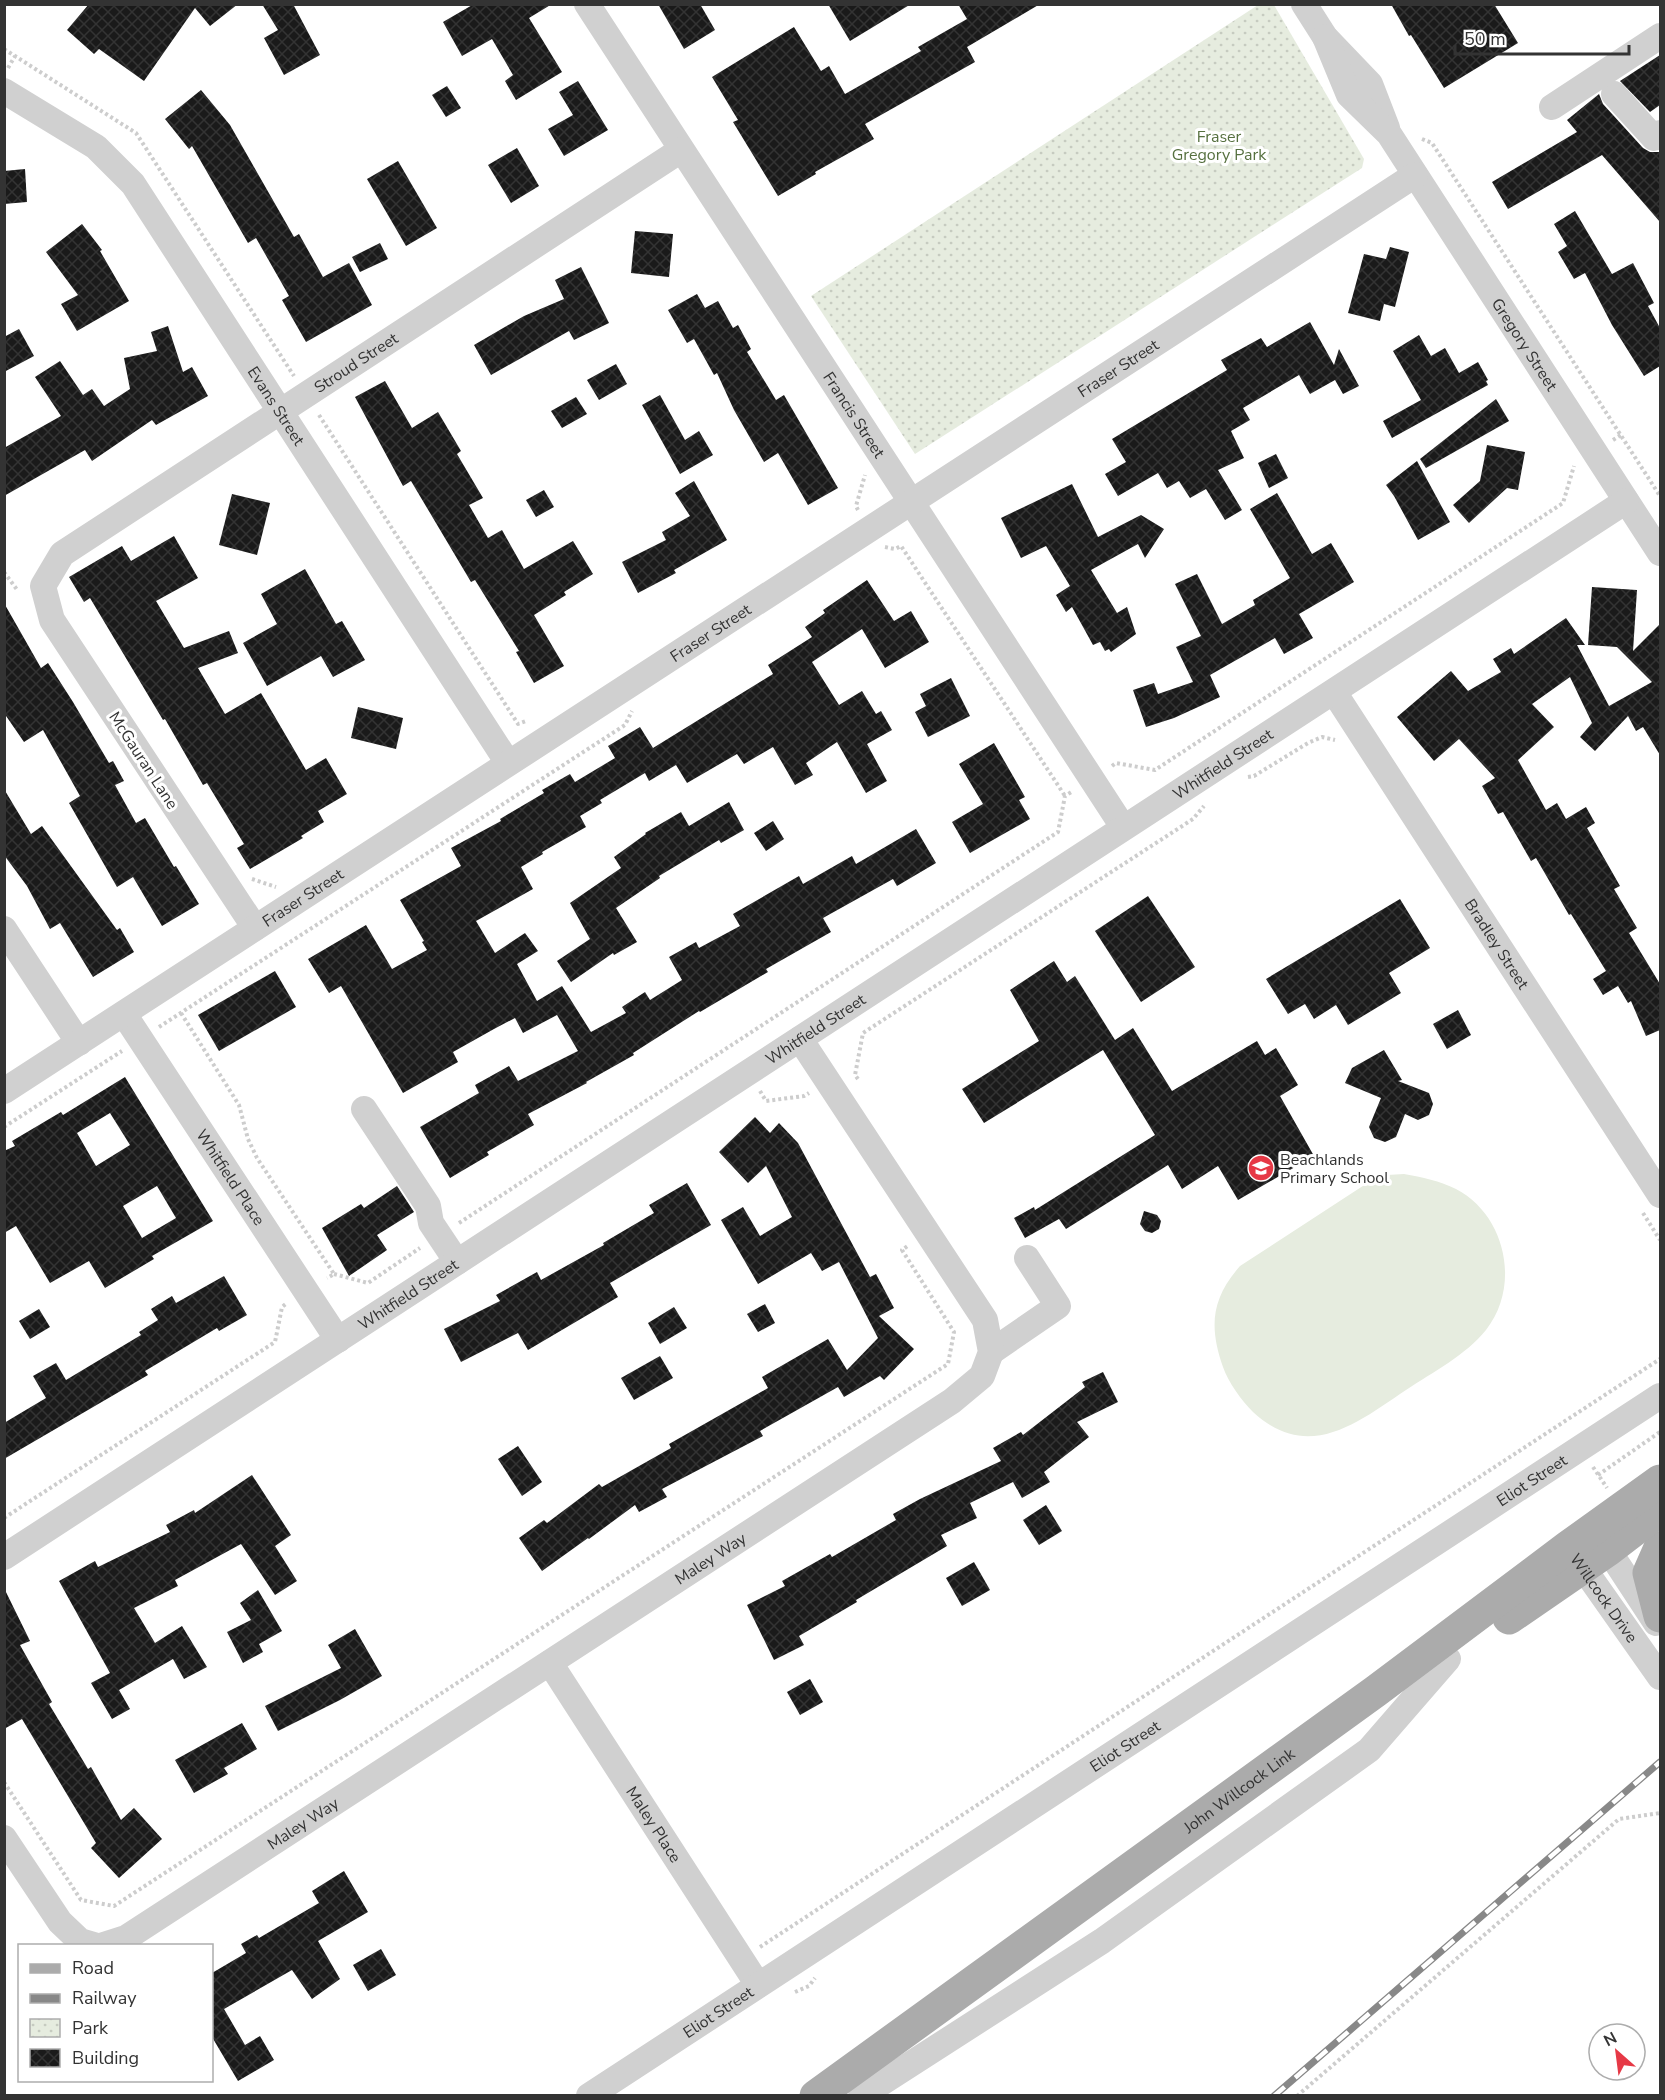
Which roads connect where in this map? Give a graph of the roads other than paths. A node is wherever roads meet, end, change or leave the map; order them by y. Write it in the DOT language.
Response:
graph roads {
  1 [pos="587,4"];
  2 [pos="1304,4"];
  3 [pos="1660,36"];
  4 [pos="6,80"];
  5 [pos="1614,94"];
  6 [pos="1552,106"];
  7 [pos="1658,139"];
  8 [pos="681,150"];
  9 [pos="1415,175"];
  10 [pos="280,411"];
  11 [pos="1626,501"];
  12 [pos="912,502"];
  13 [pos="1660,553"];
  14 [pos="34,590"];
  15 [pos="1334,692"];
  16 [pos="508,763"];
  17 [pos="1122,827"];
  18 [pos="255,928"];
  19 [pos="4,929"];
  20 [pos="124,1014"];
  21 [pos="801,1039"];
  22 [pos="79,1043"];
  23 [pos="4,1091"];
  24 [pos="364,1109"];
  25 [pos="1651,1202"];
  26 [pos="1027,1258"];
  27 [pos="457,1262"];
  28 [pos="338,1340"];
  29 [pos="991,1352"];
  30 [pos="1660,1396"];
  31 [pos="1660,1480"];
  32 [pos="1660,1510"];
  33 [pos="1588,1548"];
  34 [pos="1660,1548"];
  35 [pos="4,1557"];
  36 [pos="1660,1616"];
  37 [pos="1660,1630"];
  38 [pos="1448,1659"];
  39 [pos="550,1663"];
  40 [pos="1660,1677"];
  41 [pos="4,1838"];
  42 [pos="91,1944"];
  43 [pos="106,1944"];
  44 [pos="758,1985"];
  45 [pos="590,2096"];
  46 [pos="816,2096"];
  47 [pos="853,2096"];
  48 [pos="861,2096"];
  1 -- 8 [label="street, Francis Street"];
  2 -- 9 [label="street, Gregory Street"];
  3 -- 6 [label="street"];
  4 -- 10 [label="street, Evans Street"];
  5 -- 7 [label="street"];
  8 -- 10 [label="street, Stroud Street"];
  8 -- 12 [label="street, Francis Street"];
  9 -- 11 [label="street, Gregory Street"];
  9 -- 12 [label="street, Fraser Street"];
  10 -- 14 [label="street, Stroud Street"];
  10 -- 16 [label="street, Evans Street"];
  11 -- 13 [label="street, Gregory Street"];
  11 -- 15 [label="street, Whitfield Street"];
  12 -- 16 [label="street, Fraser Street"];
  12 -- 17 [label="street, Francis Street"];
  14 -- 18 [label="street, McGauran Lane"];
  15 -- 17 [label="street, Whitfield Street"];
  15 -- 25 [label="street, Bradley Street"];
  16 -- 18 [label="street, Fraser Street"];
  17 -- 21 [label="street, Whitfield Street"];
  18 -- 20 [label="street, Fraser Street"];
  19 -- 22 [label="street"];
  20 -- 22 [label="street, Fraser Street"];
  20 -- 28 [label="street, Whitfield Place"];
  21 -- 27 [label="street, Whitfield Street"];
  21 -- 29 [label="street"];
  22 -- 23 [label="street, Fraser Street"];
  24 -- 27 [label="street"];
  26 -- 29 [label="street"];
  27 -- 28 [label="street, Whitfield Street"];
  28 -- 35 [label="street, Whitfield Street"];
  29 -- 39 [label="street, Maley Way"];
  30 -- 44 [label="street, Eliot Street"];
  31 -- 33 [label="main road, John Willcock Link"];
  32 -- 33 [label="main road, John Willcock Link"];
  33 -- 37 [label="street, Willcock Drive"];
  33 -- 38 [label="main road, John Willcock Link"];
  33 -- 40 [label="street, Willcock Drive"];
  33 -- 46 [label="main road, John Willcock Link"];
  34 -- 36 [label="main road"];
  38 -- 47 [label="main road, John Willcock Link"];
  38 -- 48 [label="street"];
  39 -- 43 [label="street, Maley Way"];
  39 -- 44 [label="street, Maley Place"];
  41 -- 42 [label="street, Maley Way"];
  44 -- 45 [label="street, Eliot Street"];
}
